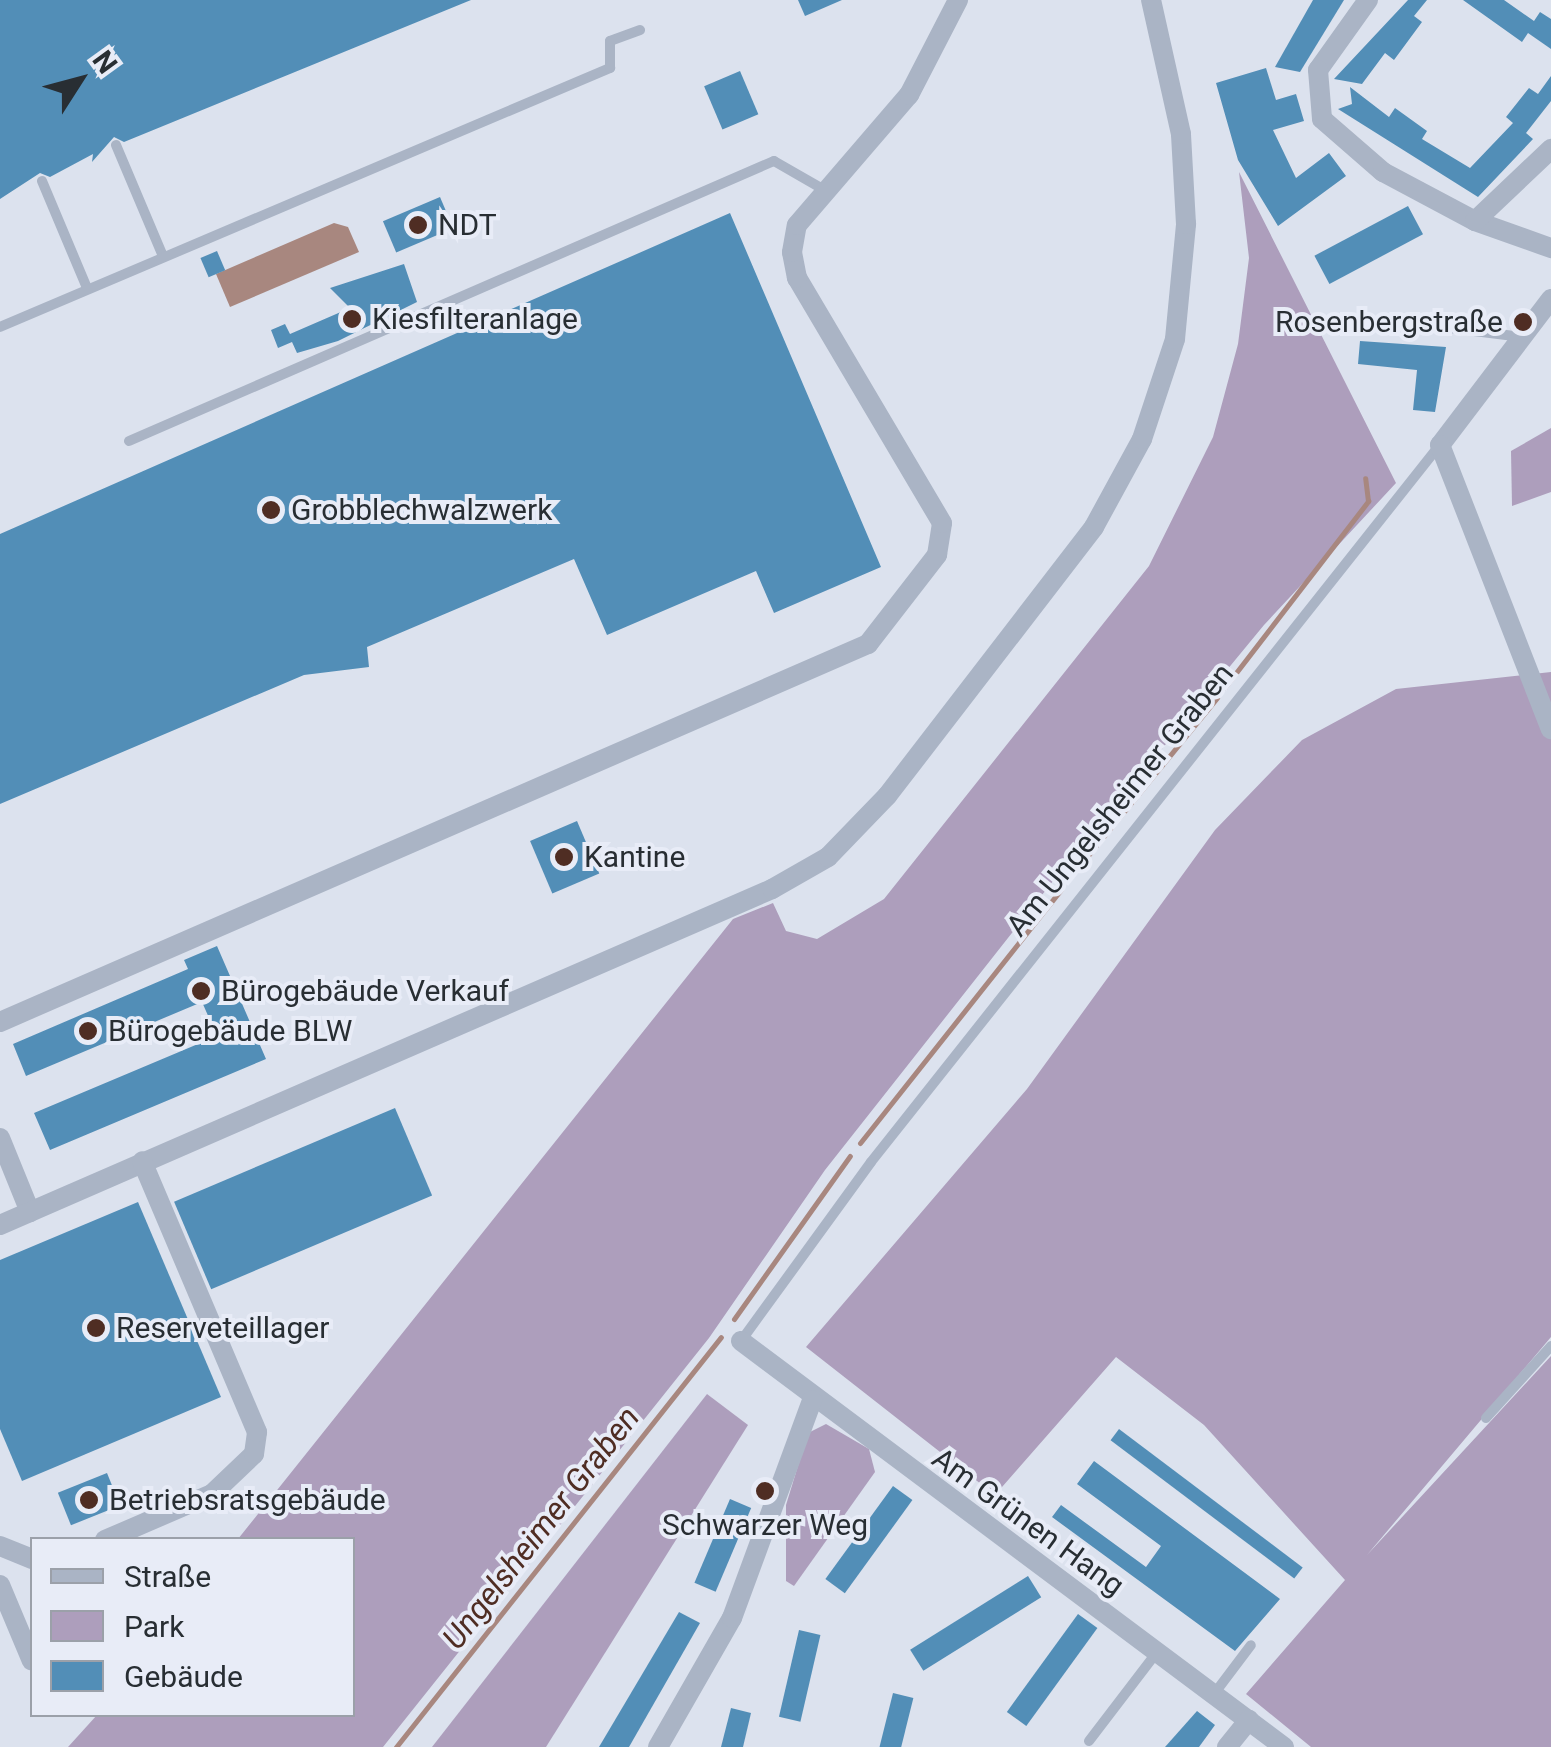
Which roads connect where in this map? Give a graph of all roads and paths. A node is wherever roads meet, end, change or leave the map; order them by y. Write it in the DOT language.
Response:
graph roads {
  1 [pos="958,0"];
  2 [pos="1151,0"];
  3 [pos="1368,0"];
  4 [pos="640,30"];
  5 [pos="116,146"];
  6 [pos="1551,149"];
  7 [pos="42,180"];
  8 [pos="828,192"];
  9 [pos="1476,222"];
  10 [pos="1551,248"];
  11 [pos="163,256"];
  12 [pos="87,288"];
  13 [pos="1551,299"];
  14 [pos="1386,320"];
  15 [pos="0,328"];
  16 [pos="1522,337"];
  17 [pos="129,442"];
  18 [pos="1440,446"];
  19 [pos="1551,729"];
  20 [pos="0,1022"];
  21 [pos="0,1138"];
  22 [pos="142,1161"];
  23 [pos="30,1212"];
  24 [pos="0,1224"];
  25 [pos="741,1341"];
  26 [pos="1551,1346"];
  27 [pos="812,1400"];
  28 [pos="1486,1418"];
  29 [pos="112,1537"];
  30 [pos="0,1546"];
  31 [pos="30,1559"];
  32 [pos="0,1584"];
  33 [pos="1251,1645"];
  34 [pos="1157,1652"];
  35 [pos="30,1656"];
  36 [pos="1214,1694"];
  37 [pos="1248,1720"];
  38 [pos="1089,1741"];
  39 [pos="658,1747"];
  40 [pos="1227,1747"];
  41 [pos="1284,1747"];
  1 -- 8 [label="street"];
  2 -- 22 [label="street"];
  3 -- 9 [label="street"];
  4 -- 11 [label="lane"];
  5 -- 11 [label="lane"];
  6 -- 9 [label="street"];
  7 -- 12 [label="lane"];
  8 -- 17 [label="lane"];
  8 -- 20 [label="street"];
  9 -- 10 [label="street"];
  11 -- 12 [label="lane"];
  12 -- 15 [label="lane"];
  13 -- 16 [label="street, Am Ungelsheimer Graben"];
  14 -- 16 [label="lane"];
  16 -- 18 [label="street, Am Ungelsheimer Graben"];
  18 -- 19 [label="street"];
  18 -- 25 [label="lane, Am Ungelsheimer Graben"];
  21 -- 23 [label="street"];
  22 -- 23 [label="street"];
  22 -- 29 [label="street"];
  23 -- 24 [label="street"];
  25 -- 27 [label="street, Am Grünen Hang"];
  26 -- 28 [label="lane"];
  27 -- 34 [label="street, Am Grünen Hang"];
  27 -- 39 [label="street"];
  30 -- 31 [label="street"];
  32 -- 35 [label="street"];
  33 -- 36 [label="lane"];
  34 -- 36 [label="street, Am Grünen Hang"];
  34 -- 38 [label="lane"];
  36 -- 37 [label="street, Am Grünen Hang"];
  37 -- 40 [label="street"];
  37 -- 41 [label="street, Am Grünen Hang"];
}
